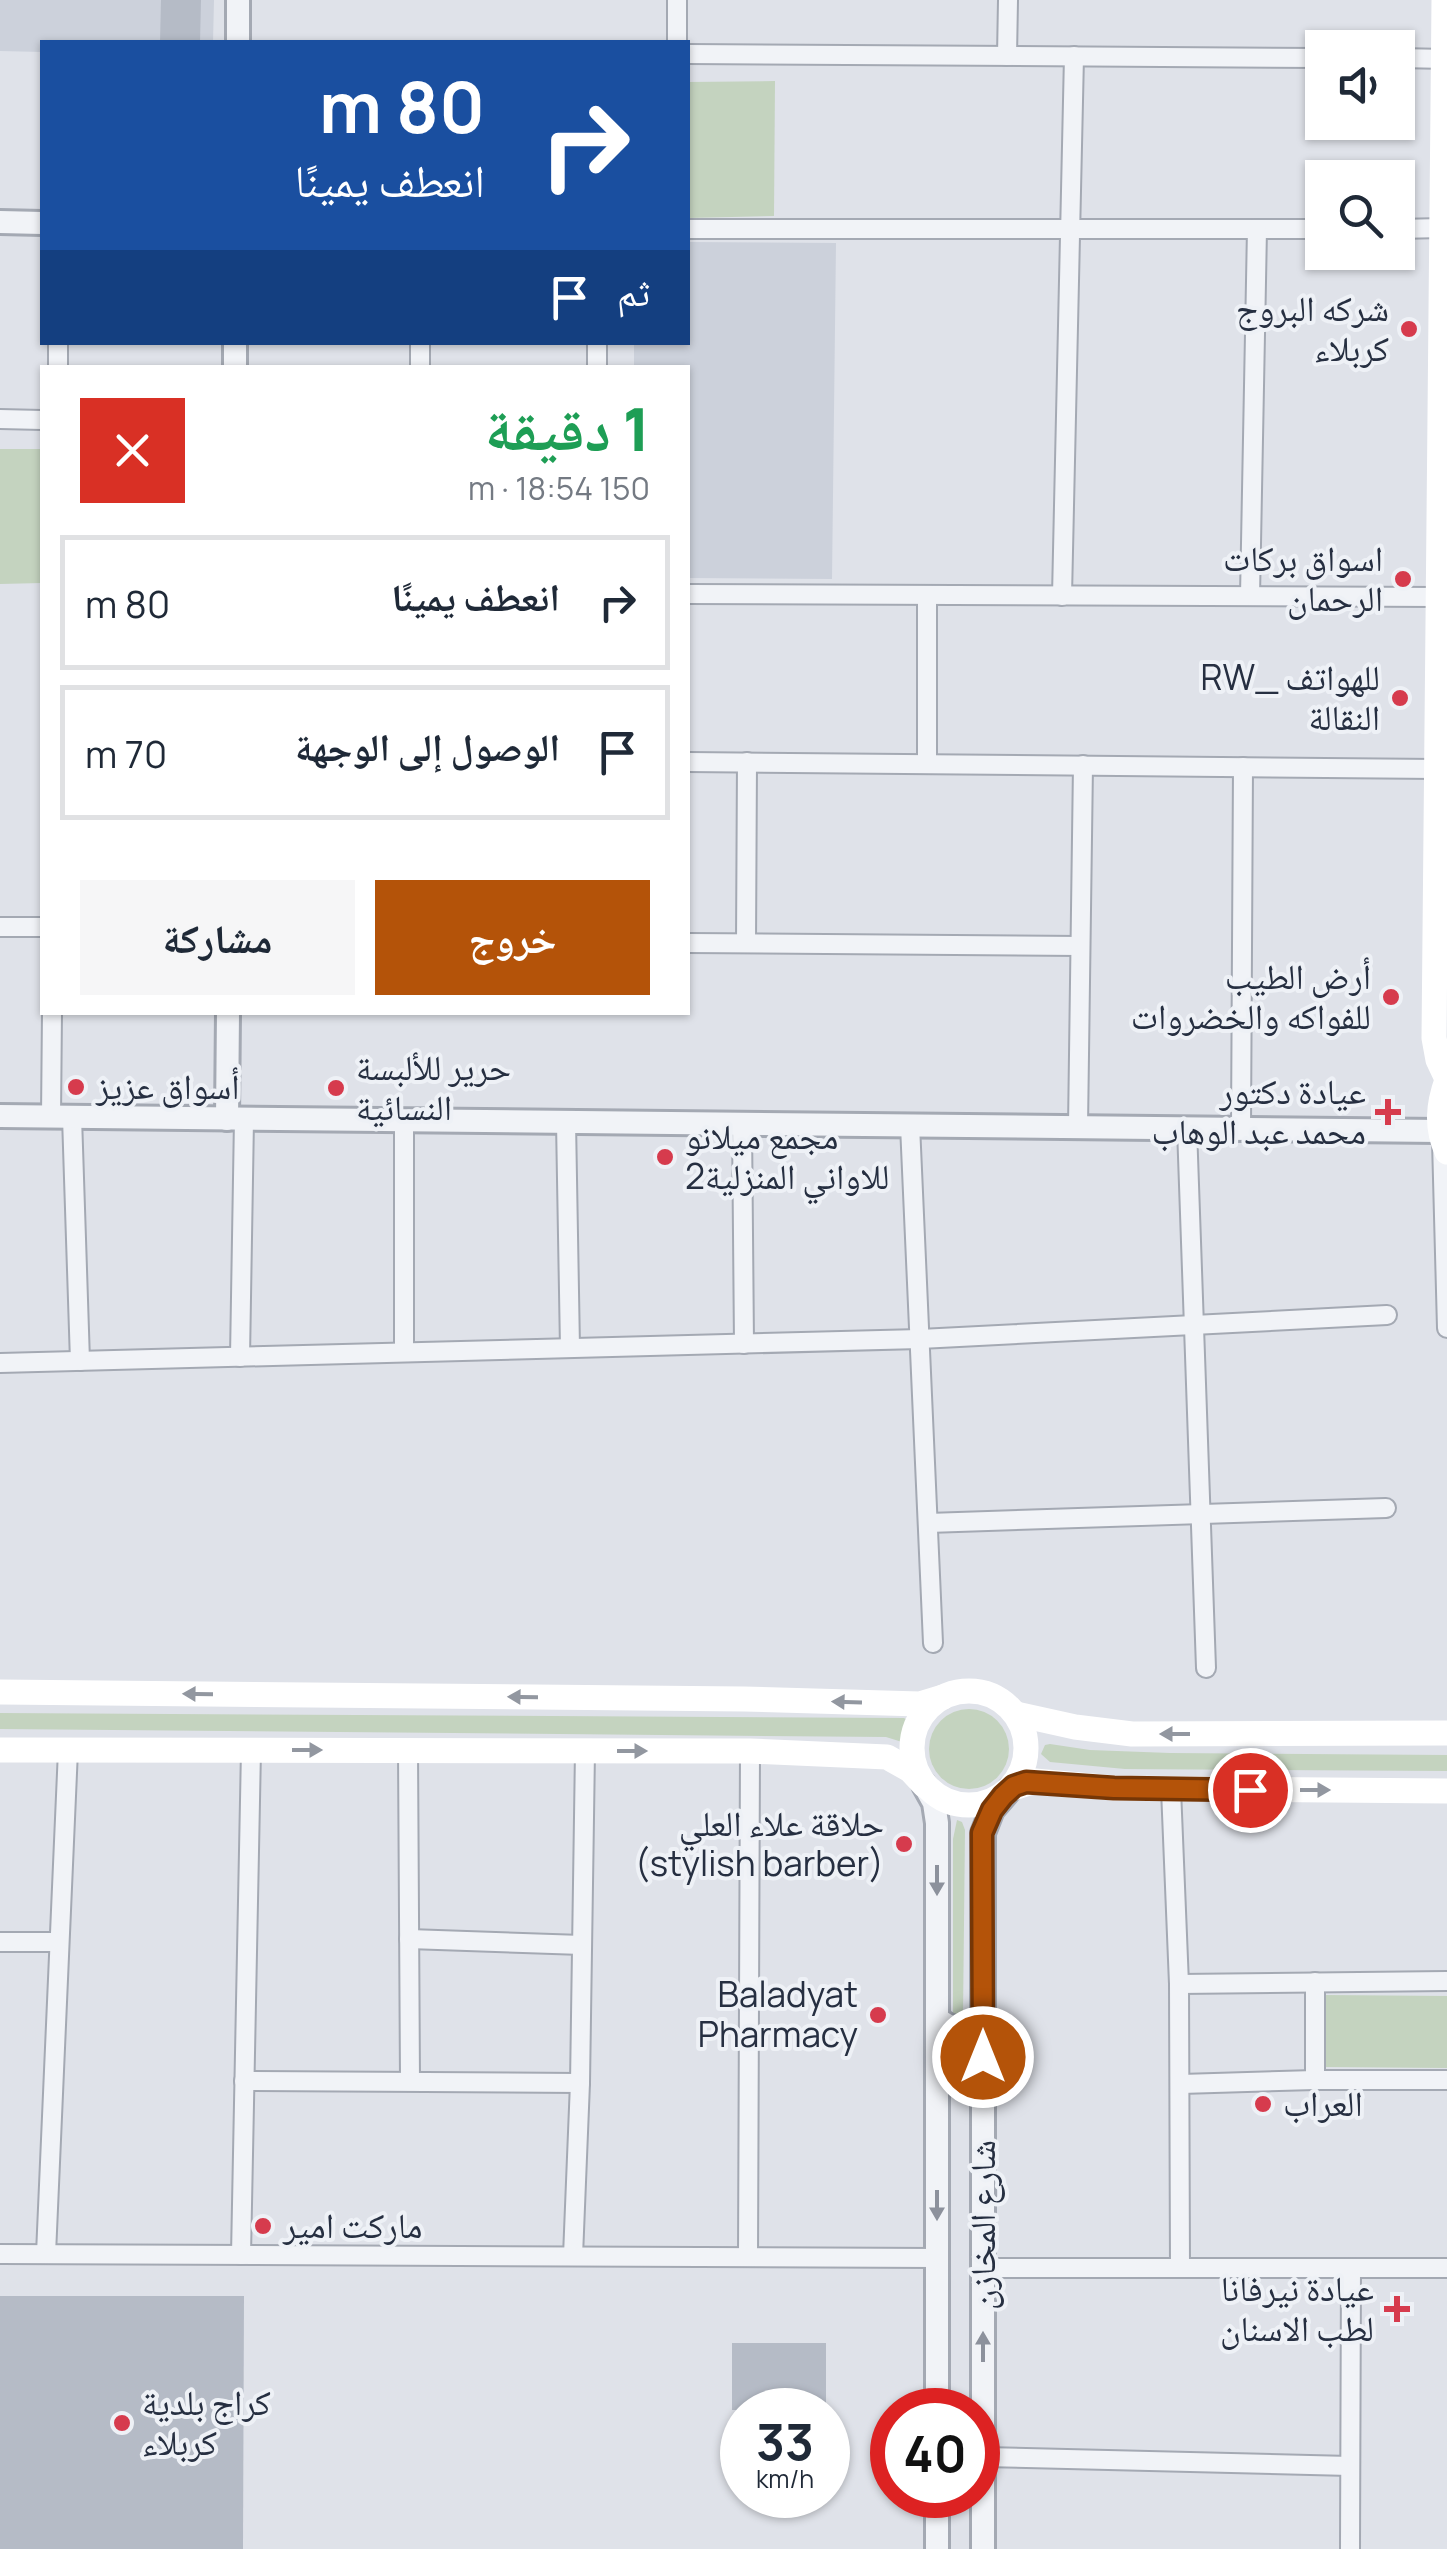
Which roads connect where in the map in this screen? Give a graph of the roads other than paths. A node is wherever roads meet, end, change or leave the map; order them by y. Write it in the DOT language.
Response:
graph roads {
  1 [pos="238,0"];
  2 [pos="677,0"];
  3 [pos="1008,0"];
  4 [pos="1444,0"];
  5 [pos="238,40"];
  6 [pos="676,40"];
  7 [pos="690,54"];
  8 [pos="1008,56"];
  9 [pos="1074,56"];
  10 [pos="1305,58"];
  11 [pos="1415,58"];
  12 [pos="1445,58"];
  13 [pos="0,222"];
  14 [pos="40,222"];
  15 [pos="1415,228"];
  16 [pos="1442,228"];
  17 [pos="1070,229"];
  18 [pos="1257,229"];
  19 [pos="1305,229"];
  20 [pos="690,230"];
  21 [pos="0,420"];
  22 [pos="40,420"];
  23 [pos="690,594"];
  24 [pos="927,594"];
  25 [pos="1062,596"];
  26 [pos="1250,596"];
  27 [pos="1438,597"];
  28 [pos="690,762"];
  29 [pos="746,762"];
  30 [pos="927,764"];
  31 [pos="1083,766"];
  32 [pos="1243,767"];
  33 [pos="1437,769"];
  34 [pos="0,927"];
  35 [pos="40,927"];
  36 [pos="690,943"];
  37 [pos="746,944"];
  38 [pos="1080,946"];
  39 [pos="52,1015"];
  40 [pos="228,1015"];
  41 [pos="1447,1080"];
  42 [pos="0,1116"];
  43 [pos="61,1117"];
  44 [pos="236,1119"];
  45 [pos="404,1120"];
  46 [pos="566,1122"];
  47 [pos="742,1124"];
  48 [pos="910,1125"];
  49 [pos="1078,1127"];
  50 [pos="1187,1128"];
  51 [pos="1241,1128"];
  52 [pos="1443,1141"];
  53 [pos="1388,1315"];
  54 [pos="1194,1325"];
  55 [pos="1447,1328"];
  56 [pos="920,1339"];
  57 [pos="744,1344"];
  58 [pos="570,1348"];
  59 [pos="404,1352"];
  60 [pos="240,1357"];
  61 [pos="80,1361"];
  62 [pos="0,1363"];
  63 [pos="1386,1508"];
  64 [pos="1200,1514"];
  65 [pos="928,1522"];
  66 [pos="933,1643"];
  67 [pos="1206,1668"];
  68 [pos="0,1692"];
  69 [pos="944,1696"];
  70 [pos="1016,1714"];
  71 [pos="1447,1733"];
  72 [pos="0,1750"];
  73 [pos="68,1750"];
  74 [pos="251,1750"];
  75 [pos="408,1750"];
  76 [pos="585,1751"];
  77 [pos="750,1751"];
  78 [pos="924,1785"];
  79 [pos="1010,1789"];
  80 [pos="1172,1789"];
  81 [pos="1447,1791"];
  82 [pos="409,1939"];
  83 [pos="0,1942"];
  84 [pos="60,1942"];
  85 [pos="582,1945"];
  86 [pos="1447,1981"];
  87 [pos="1315,1982"];
  88 [pos="1179,1984"];
  89 [pos="937,2018"];
  90 [pos="983,2020"];
  91 [pos="937,2056"];
  92 [pos="983,2057"];
  93 [pos="1314,2080"];
  94 [pos="1447,2080"];
  95 [pos="244,2081"];
  96 [pos="410,2081"];
  97 [pos="580,2084"];
  98 [pos="1180,2084"];
  99 [pos="0,2254"];
  100 [pos="46,2254"];
  101 [pos="240,2255"];
  102 [pos="573,2256"];
  103 [pos="748,2257"];
  104 [pos="937,2258"];
  105 [pos="983,2268"];
  106 [pos="1180,2268"];
  107 [pos="1351,2268"];
  108 [pos="1447,2268"];
  109 [pos="937,2388"];
  110 [pos="983,2388"];
  111 [pos="1000,2457"];
  112 [pos="1350,2466"];
  113 [pos="937,2518"];
  114 [pos="983,2518"];
  115 [pos="937,2549"];
  116 [pos="983,2549"];
  117 [pos="1350,2549"];
  1 -- 5 [label="street"];
  2 -- 6 [label="street"];
  3 -- 8 [label="street"];
  4 -- 12 [label="main road"];
  7 -- 8 [label="street"];
  8 -- 9 [label="street"];
  9 -- 10 [label="street"];
  9 -- 17 [label="street"];
  11 -- 12 [label="street"];
  12 -- 16 [label="main road"];
  13 -- 14 [label="street"];
  15 -- 16 [label="street"];
  16 -- 27 [label="main road"];
  17 -- 18 [label="street"];
  17 -- 20 [label="street"];
  17 -- 25 [label="street"];
  18 -- 19 [label="street"];
  18 -- 26 [label="street"];
  21 -- 22 [label="street"];
  23 -- 24 [label="street"];
  24 -- 25 [label="street"];
  24 -- 30 [label="street"];
  25 -- 26 [label="street"];
  26 -- 27 [label="street"];
  27 -- 33 [label="main road"];
  28 -- 29 [label="street"];
  29 -- 30 [label="street"];
  29 -- 37 [label="street"];
  30 -- 31 [label="street"];
  31 -- 32 [label="street"];
  31 -- 38 [label="street"];
  32 -- 33 [label="street"];
  32 -- 51 [label="street"];
  33 -- 41 [label="main road"];
  34 -- 35 [label="street"];
  36 -- 37 [label="street"];
  37 -- 38 [label="street"];
  38 -- 49 [label="street"];
  39 -- 43 [label="street"];
  40 -- 44 [label="street"];
  41 -- 52 [label="main road"];
  42 -- 43 [label="street"];
  43 -- 44 [label="street"];
  43 -- 61 [label="street"];
  44 -- 45 [label="street"];
  44 -- 60 [label="street"];
  45 -- 46 [label="street"];
  45 -- 59 [label="street"];
  46 -- 47 [label="street"];
  46 -- 58 [label="street"];
  47 -- 48 [label="street"];
  47 -- 57 [label="street"];
  48 -- 49 [label="street"];
  48 -- 56 [label="street"];
  49 -- 50 [label="street"];
  50 -- 51 [label="street"];
  50 -- 54 [label="street"];
  51 -- 52 [label="street"];
  52 -- 55 [label="street"];
  53 -- 54 [label="street"];
  54 -- 56 [label="street"];
  54 -- 64 [label="street"];
  56 -- 57 [label="street"];
  56 -- 65 [label="street"];
  57 -- 58 [label="street"];
  58 -- 59 [label="street"];
  59 -- 60 [label="street"];
  60 -- 61 [label="street"];
  61 -- 62 [label="street"];
  63 -- 64 [label="street"];
  64 -- 65 [label="street"];
  64 -- 67 [label="street"];
  65 -- 66 [label="street"];
  69 -- 68 [label="main road, one-way"];
  69 -- 70 [label="main road"];
  69 -- 78 [label="main road"];
  71 -- 70 [label="main road, one-way"];
  70 -- 79 [label="main road"];
  72 -- 73 [label="main road"];
  73 -- 74 [label="main road"];
  73 -- 84 [label="street"];
  74 -- 75 [label="main road, one-way"];
  74 -- 95 [label="street"];
  75 -- 76 [label="main road"];
  75 -- 82 [label="street"];
  76 -- 77 [label="main road, one-way"];
  76 -- 85 [label="street"];
  77 -- 78 [label="main road"];
  77 -- 103 [label="street"];
  78 -- 79 [label="main road"];
  78 -- 89 [label="street, شارع المخازن, one-way"];
  79 -- 80 [label="main road"];
  79 -- 90 [label="street, شارع المخازن"];
  80 -- 81 [label="main road, one-way"];
  80 -- 88 [label="street"];
  82 -- 85 [label="street"];
  82 -- 96 [label="street"];
  83 -- 84 [label="street"];
  84 -- 100 [label="street"];
  85 -- 97 [label="street"];
  86 -- 87 [label="street"];
  87 -- 88 [label="street"];
  87 -- 93 [label="street"];
  88 -- 98 [label="street"];
  89 -- 90 [label="street"];
  89 -- 91 [label="street, شارع المخازن"];
  90 -- 92 [label="street, شارع المخازن"];
  91 -- 92 [label="street"];
  91 -- 104 [label="street, شارع المخازن, one-way"];
  92 -- 105 [label="street, شارع المخازن"];
  93 -- 94 [label="street"];
  93 -- 98 [label="street"];
  95 -- 96 [label="street"];
  95 -- 101 [label="street"];
  96 -- 97 [label="street"];
  97 -- 102 [label="street"];
  98 -- 106 [label="street"];
  99 -- 100 [label="street"];
  100 -- 101 [label="street"];
  101 -- 102 [label="street"];
  102 -- 103 [label="street"];
  103 -- 104 [label="street"];
  104 -- 109 [label="street, شارع المخازن"];
  105 -- 106 [label="street"];
  110 -- 105 [label="street, شارع المخازن, one-way"];
  106 -- 107 [label="street"];
  107 -- 108 [label="street"];
  107 -- 112 [label="street"];
  111 -- 112 [label="street"];
  112 -- 117 [label="street"];
  113 -- 115 [label="street"];
  114 -- 116 [label="street, شارع المخازن"];
}
